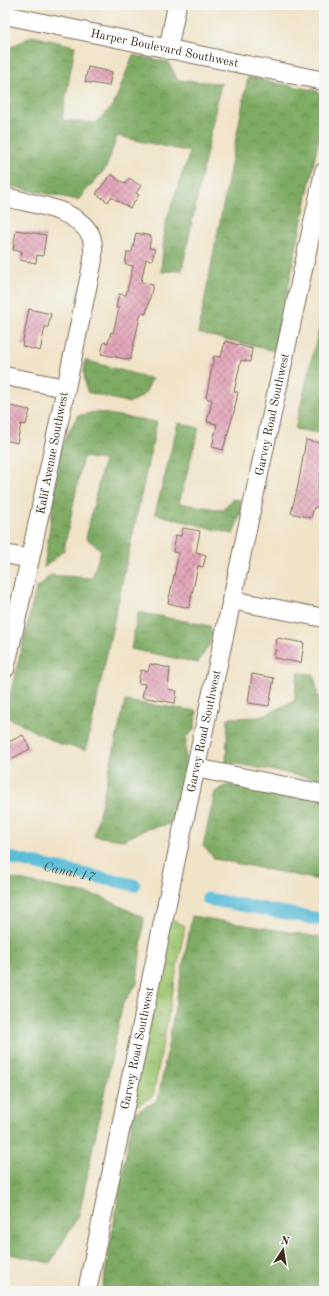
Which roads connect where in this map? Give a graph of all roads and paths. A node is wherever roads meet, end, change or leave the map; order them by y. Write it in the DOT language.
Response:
graph roads {
  1 [pos="177,5"];
  2 [pos="5,16"];
  3 [pos="168,50"];
  4 [pos="324,81"];
  5 [pos="324,172"];
  6 [pos="5,197"];
  7 [pos="318,227"];
  8 [pos="5,376"];
  9 [pos="65,388"];
  10 [pos="5,554"];
  11 [pos="30,560"];
  12 [pos="231,600"];
  13 [pos="324,618"];
  14 [pos="5,670"];
  15 [pos="196,768"];
  16 [pos="324,794"];
  17 [pos="87,1291"];
  1 -- 3 [label="street"];
  2 -- 3 [label="street, Harper Boulevard Southwest"];
  3 -- 4 [label="street, Harper Boulevard Southwest"];
  5 -- 7 [label="street, Garvey Road Southwest"];
  6 -- 9 [label="street, Kalif Avenue Southwest"];
  7 -- 12 [label="street, Garvey Road Southwest"];
  8 -- 9 [label="street"];
  9 -- 11 [label="street, Kalif Avenue Southwest"];
  10 -- 11 [label="street"];
  11 -- 14 [label="street, Kalif Avenue Southwest"];
  12 -- 13 [label="street"];
  12 -- 15 [label="street, Garvey Road Southwest"];
  15 -- 16 [label="street"];
  15 -- 17 [label="street, Garvey Road Southwest"];
}
